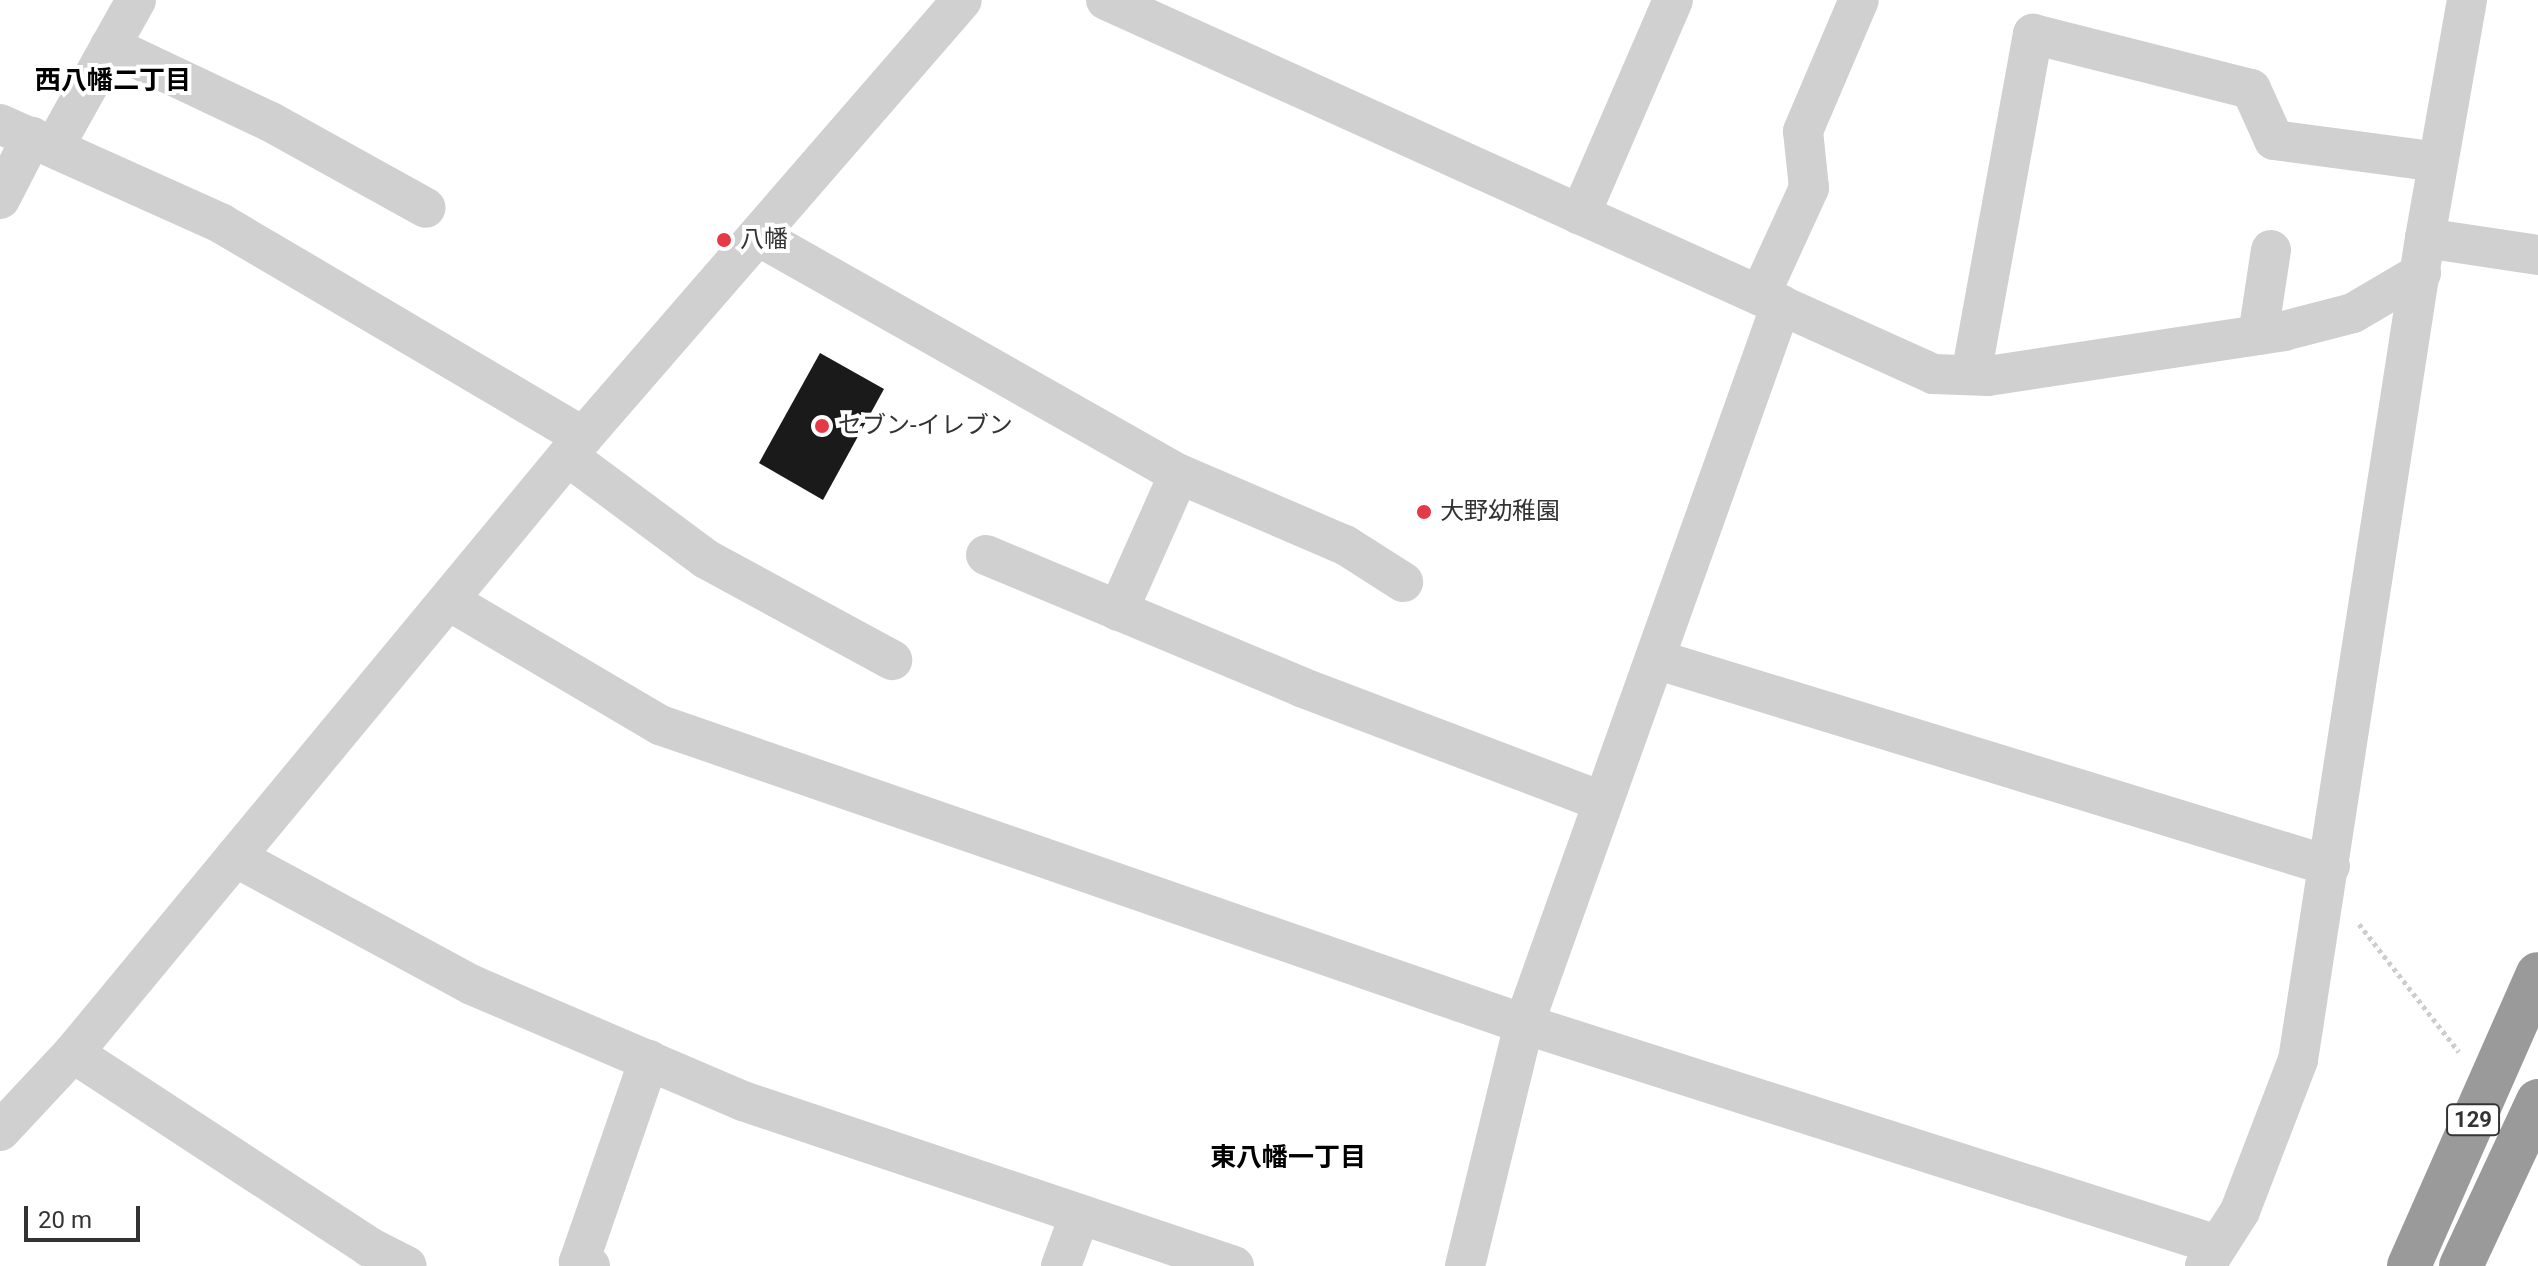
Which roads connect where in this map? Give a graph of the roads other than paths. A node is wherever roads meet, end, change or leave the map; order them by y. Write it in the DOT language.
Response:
graph roads {
  1 [pos="136,0"];
  2 [pos="962,0"];
  3 [pos="1106,0"];
  4 [pos="1673,0"];
  5 [pos="1859,0"];
  6 [pos="2467,0"];
  7 [pos="110,46"];
  8 [pos="29,136"];
  9 [pos="2438,162"];
  10 [pos="0,199"];
  11 [pos="426,208"];
  12 [pos="1580,215"];
  13 [pos="758,236"];
  14 [pos="2271,250"];
  15 [pos="2423,255"];
  16 [pos="2538,255"];
  17 [pos="1771,300"];
  18 [pos="2258,335"];
  19 [pos="1971,375"];
  20 [pos="576,447"];
  21 [pos="1179,474"];
  22 [pos="986,555"];
  23 [pos="1403,582"];
  24 [pos="451,602"];
  25 [pos="1118,611"];
  26 [pos="1655,659"];
  27 [pos="892,660"];
  28 [pos="1603,802"];
  29 [pos="235,857"];
  30 [pos="2328,874"];
  31 [pos="2538,974"];
  32 [pos="1524,1024"];
  33 [pos="73,1053"];
  34 [pos="649,1060"];
  35 [pos="2537,1106"];
  36 [pos="0,1131"];
  37 [pos="1080,1214"];
  38 [pos="2211,1255"];
  39 [pos="407,1266"];
  40 [pos="590,1266"];
  41 [pos="1061,1266"];
  42 [pos="1234,1266"];
  43 [pos="1465,1266"];
  44 [pos="2409,1266"];
  45 [pos="2461,1266"];
  1 -- 7 [label="street"];
  2 -- 13 [label="street"];
  3 -- 12 [label="street"];
  4 -- 12 [label="street"];
  5 -- 17 [label="street"];
  6 -- 9 [label="street"];
  7 -- 8 [label="street"];
  7 -- 11 [label="street"];
  8 -- 10 [label="street"];
  8 -- 20 [label="street"];
  9 -- 15 [label="street"];
  9 -- 19 [label="street"];
  12 -- 17 [label="street"];
  13 -- 20 [label="street"];
  13 -- 21 [label="street"];
  14 -- 18 [label="street"];
  15 -- 16 [label="street"];
  15 -- 18 [label="street"];
  15 -- 30 [label="street"];
  17 -- 19 [label="street"];
  17 -- 26 [label="street"];
  18 -- 19 [label="street"];
  20 -- 24 [label="street"];
  20 -- 27 [label="street"];
  21 -- 23 [label="street"];
  21 -- 25 [label="street"];
  22 -- 25 [label="street"];
  24 -- 29 [label="street"];
  24 -- 32 [label="street"];
  25 -- 28 [label="street"];
  26 -- 28 [label="street"];
  26 -- 30 [label="street"];
  28 -- 32 [label="street"];
  29 -- 33 [label="street"];
  29 -- 34 [label="street"];
  30 -- 38 [label="street"];
  31 -- 44 [label="highway, 129"];
  32 -- 38 [label="street"];
  32 -- 43 [label="street"];
  33 -- 36 [label="street"];
  33 -- 39 [label="street"];
  34 -- 37 [label="street"];
  34 -- 40 [label="street"];
  35 -- 45 [label="highway, 129"];
  37 -- 41 [label="street"];
  37 -- 42 [label="street"];
}
